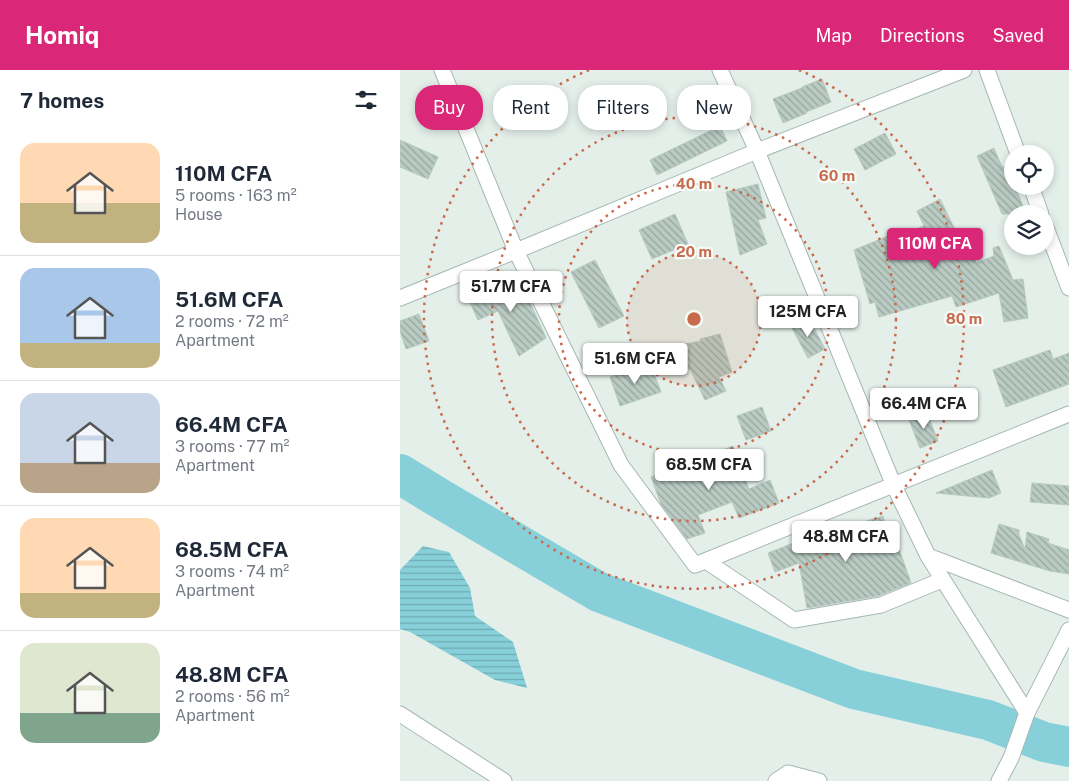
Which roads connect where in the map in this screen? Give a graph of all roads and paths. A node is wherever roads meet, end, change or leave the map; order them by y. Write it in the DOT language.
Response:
graph roads {
  1 [pos="442,70"];
  2 [pos="720,70"];
  3 [pos="964,70"];
  4 [pos="987,70"];
  5 [pos="1015,145"];
  6 [pos="757,151"];
  7 [pos="1054,248"];
  8 [pos="516,251"];
  9 [pos="1069,288"];
  10 [pos="400,298"];
  11 [pos="1069,414"];
  12 [pos="894,486"];
  13 [pos="928,556"];
  14 [pos="706,561"];
  15 [pos="942,580"];
  16 [pos="1069,610"];
  17 [pos="1069,630"];
  18 [pos="1027,713"];
  19 [pos="400,714"];
  20 [pos="504,781"];
  21 [pos="776,781"];
  22 [pos="819,781"];
  23 [pos="999,781"];
  1 -- 8 [label="street"];
  2 -- 6 [label="street"];
  3 -- 6 [label="street"];
  4 -- 5 [label="street"];
  6 -- 8 [label="street"];
  6 -- 12 [label="street"];
  7 -- 9 [label="street"];
  8 -- 10 [label="street"];
  8 -- 14 [label="street"];
  11 -- 12 [label="street"];
  12 -- 13 [label="street"];
  12 -- 14 [label="street"];
  13 -- 15 [label="street"];
  13 -- 16 [label="street"];
  14 -- 15 [label="street"];
  15 -- 18 [label="street"];
  17 -- 18 [label="street"];
  18 -- 23 [label="street"];
  19 -- 20 [label="street"];
  21 -- 22 [label="street"];
}
